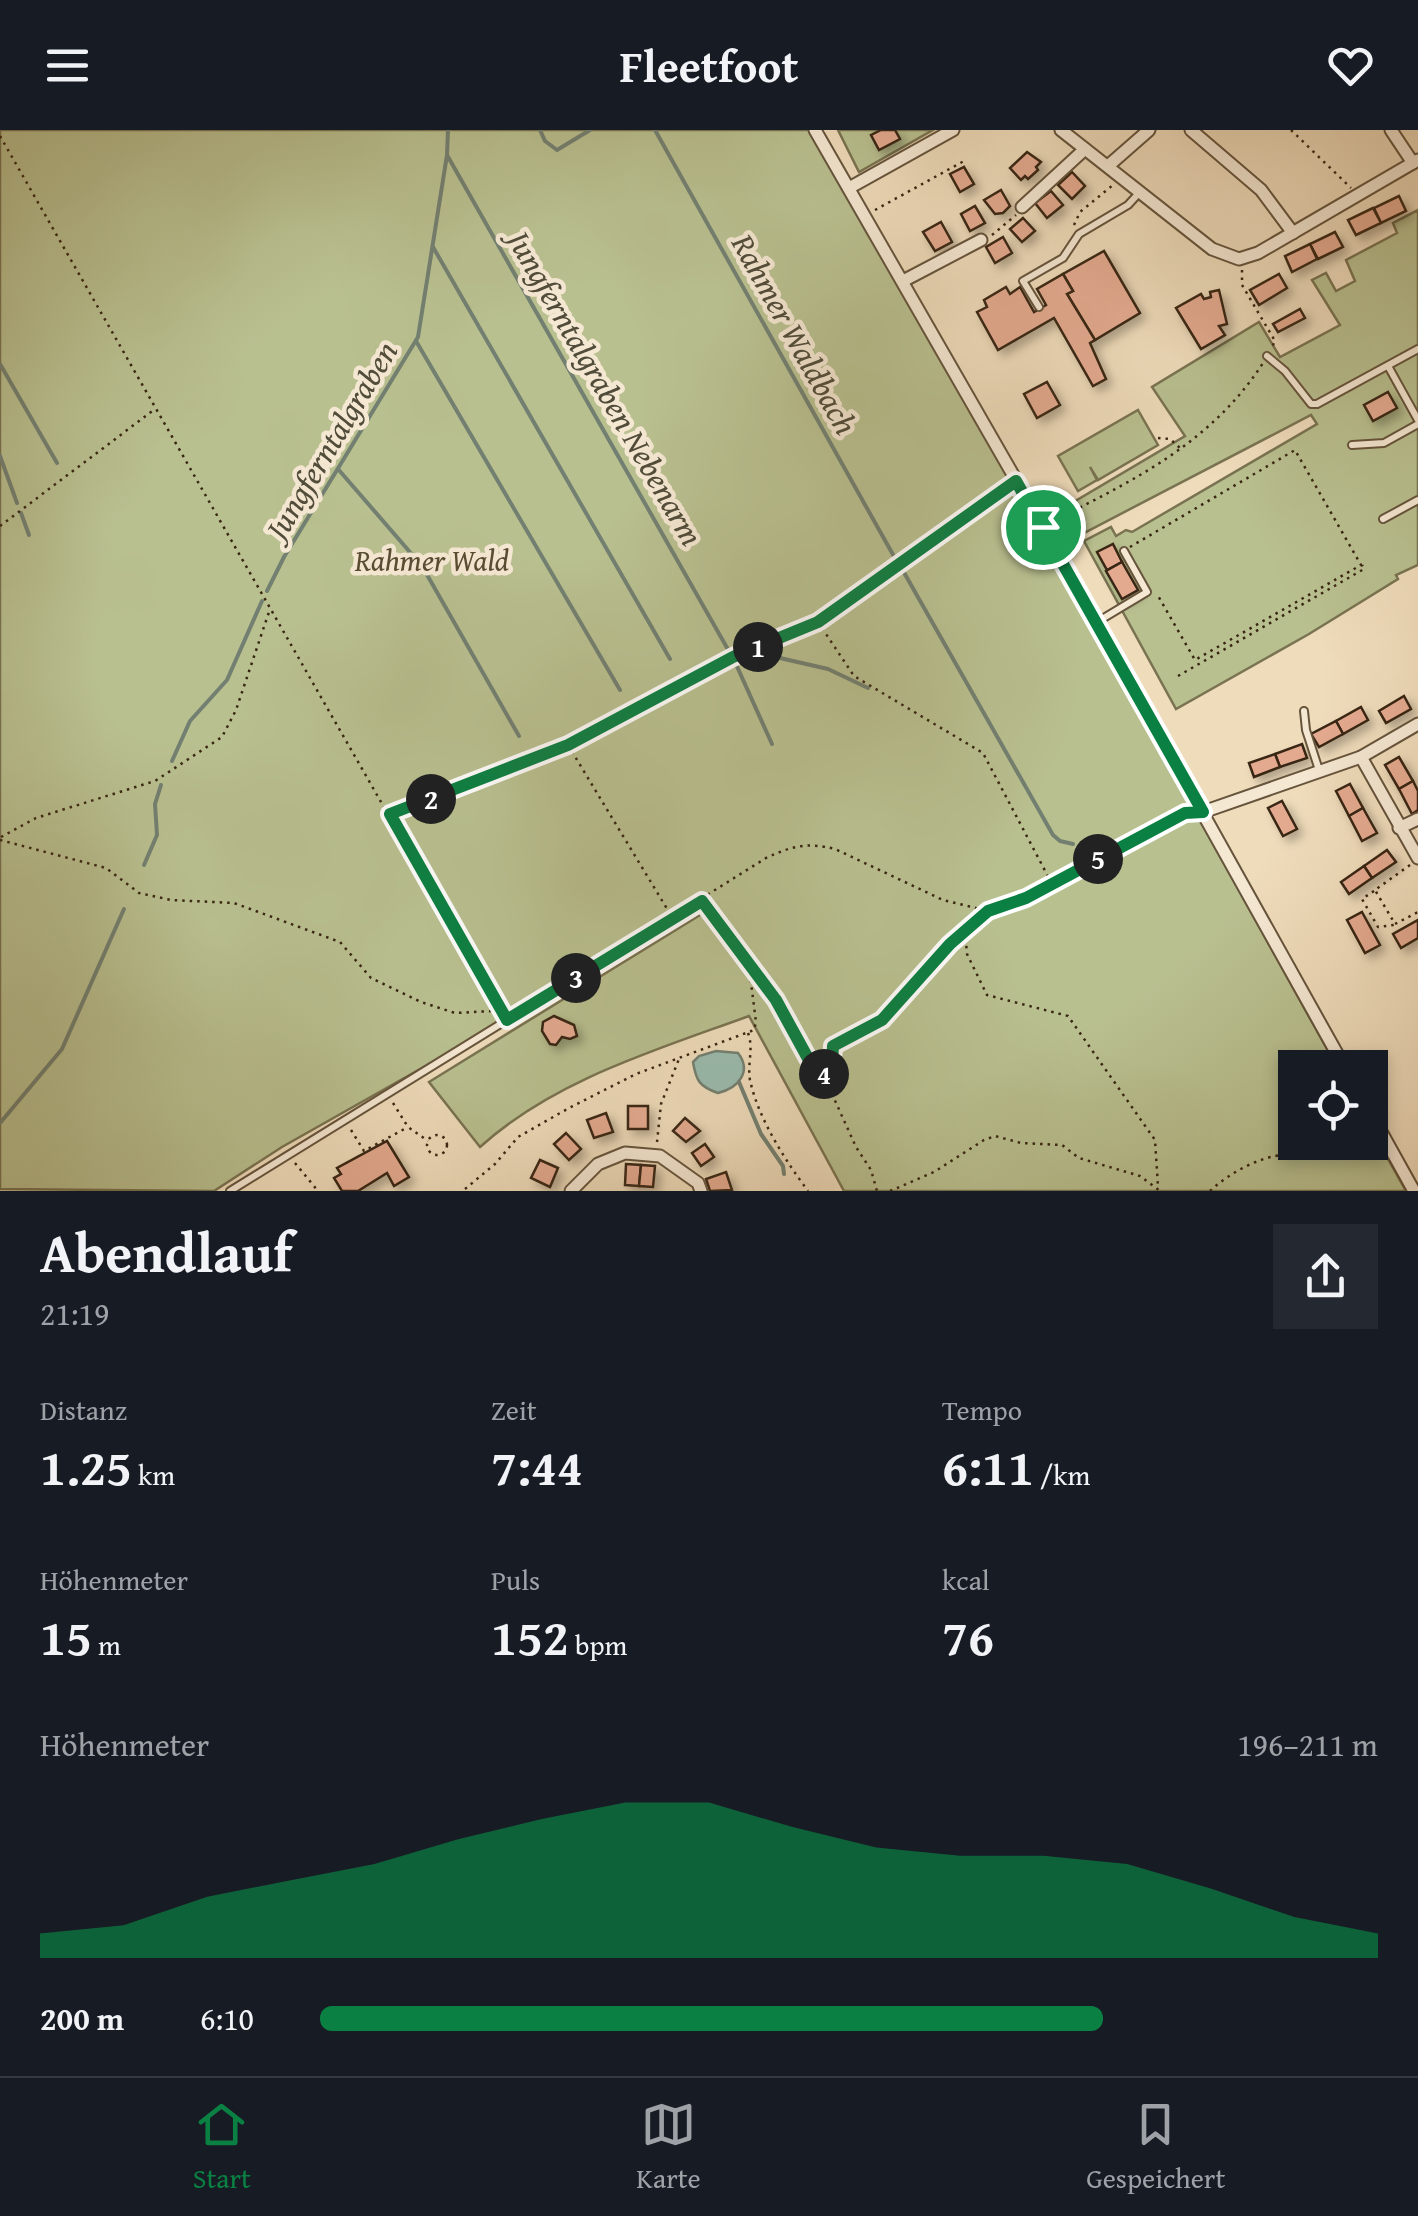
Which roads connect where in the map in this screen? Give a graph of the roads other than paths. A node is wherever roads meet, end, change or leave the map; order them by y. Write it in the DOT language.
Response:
graph roads {
  1 [pos="815,130"];
  2 [pos="953,130"];
  3 [pos="1062,130"];
  4 [pos="1150,130"];
  5 [pos="1192,130"];
  6 [pos="1391,130"];
  7 [pos="1084,149"];
  8 [pos="1416,162"];
  9 [pos="1108,166"];
  10 [pos="849,188"];
  11 [pos="1140,192"];
  12 [pos="1022,207"];
  13 [pos="1294,233"];
  14 [pos="981,240"];
  15 [pos="903,281"];
  16 [pos="1039,307"];
  17 [pos="1418,349"];
  18 [pos="1267,356"];
  19 [pos="1388,366"];
  20 [pos="1418,422"];
  21 [pos="1352,445"];
  22 [pos="1418,500"];
  23 [pos="1384,519"];
  24 [pos="1124,551"];
  25 [pos="1096,622"];
  26 [pos="1304,711"];
  27 [pos="1418,724"];
  28 [pos="1360,757"];
  29 [pos="1319,770"];
  30 [pos="1203,812"];
  31 [pos="1418,819"];
  32 [pos="1398,828"];
  33 [pos="1418,858"];
  34 [pos="507,1020"];
  35 [pos="1335,1050"];
  36 [pos="1388,1144"];
  37 [pos="230,1191"];
  38 [pos="572,1191"];
  39 [pos="701,1191"];
  40 [pos="1414,1191"];
  1 -- 10 [label="street"];
  2 -- 10 [label="street"];
  3 -- 7 [label="street"];
  4 -- 9 [label="street"];
  5 -- 13 [label="street"];
  6 -- 8 [label="street"];
  7 -- 9 [label="street"];
  7 -- 12 [label="street"];
  8 -- 13 [label="street"];
  9 -- 11 [label="street"];
  10 -- 15 [label="street"];
  11 -- 13 [label="street"];
  11 -- 16 [label="lane"];
  14 -- 15 [label="street"];
  15 -- 25 [label="street"];
  17 -- 19 [label="lane"];
  18 -- 19 [label="lane"];
  19 -- 20 [label="lane"];
  20 -- 21 [label="lane"];
  22 -- 23 [label="lane"];
  24 -- 25 [label="lane"];
  25 -- 30 [label="street"];
  26 -- 29 [label="lane"];
  27 -- 28 [label="street"];
  28 -- 29 [label="street"];
  28 -- 32 [label="street"];
  29 -- 30 [label="street"];
  30 -- 35 [label="street"];
  31 -- 32 [label="street"];
  32 -- 33 [label="street"];
  34 -- 37 [label="lane"];
  36 -- 40 [label="street"];
  38 -- 39 [label="street"];
}
